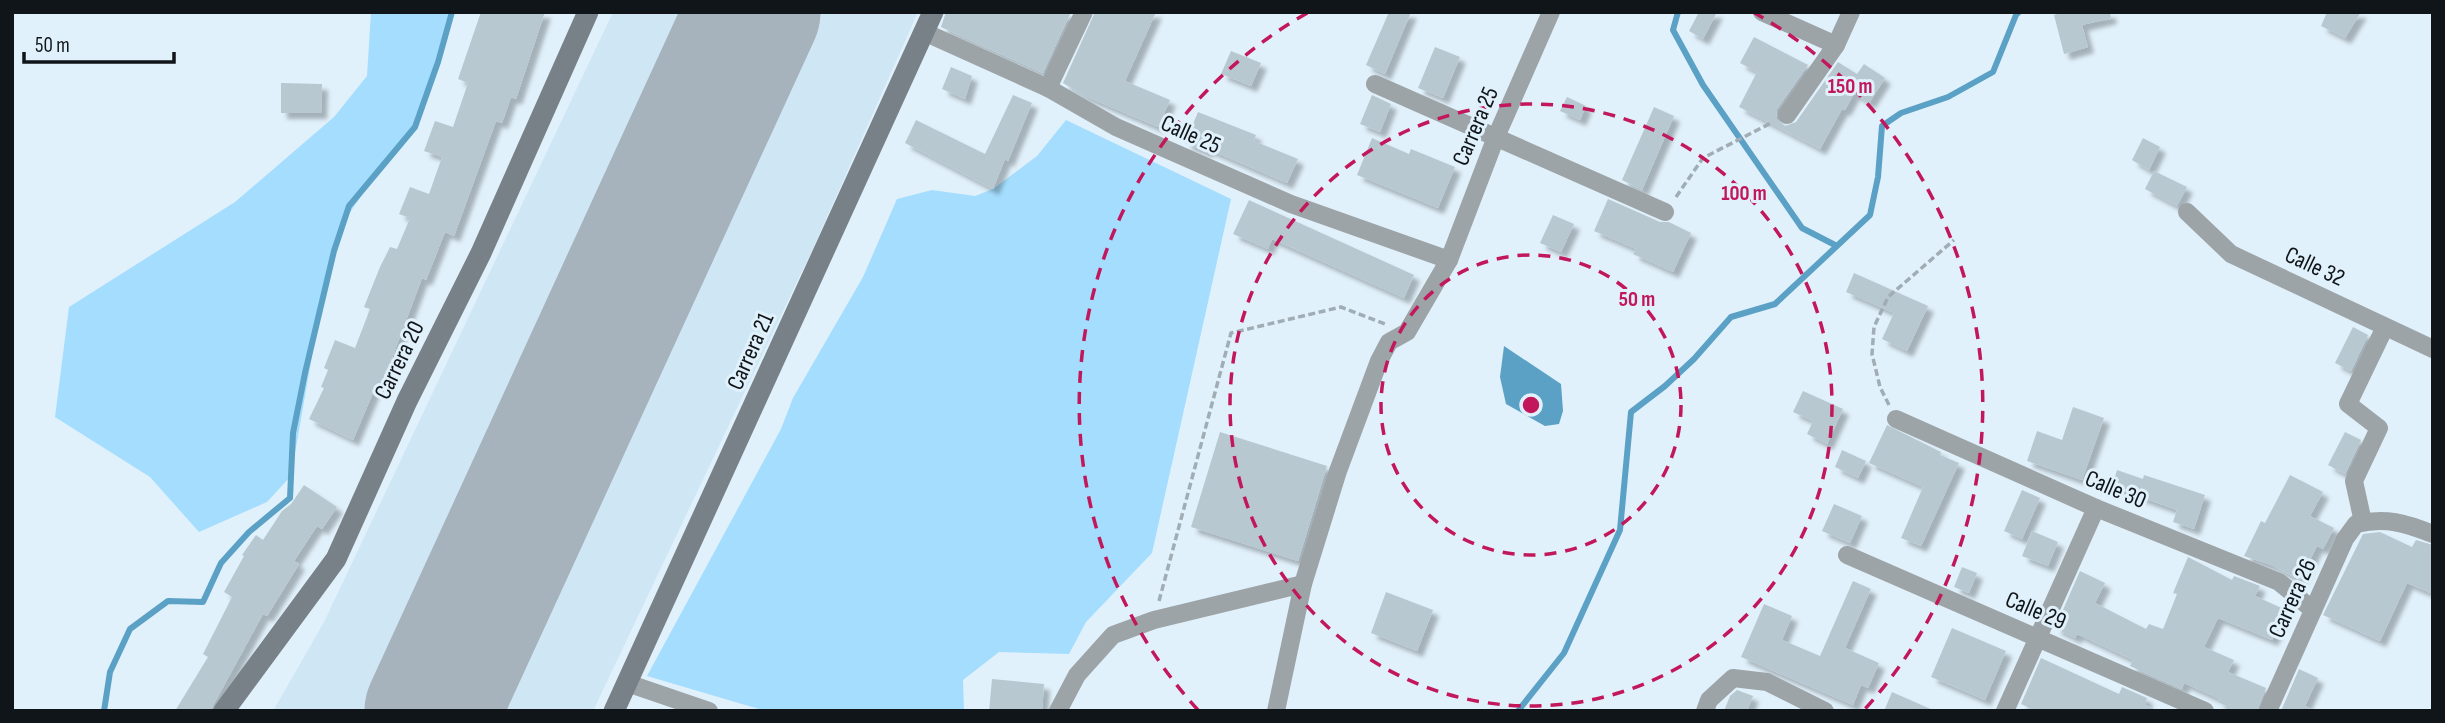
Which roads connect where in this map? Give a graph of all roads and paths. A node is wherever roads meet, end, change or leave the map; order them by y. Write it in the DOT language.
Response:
graph roads {
  1 [pos="588,12"];
  2 [pos="1084,12"];
  3 [pos="1551,12"];
  4 [pos="1762,12"];
  5 [pos="1851,12"];
  6 [pos="928,22"];
  7 [pos="1836,46"];
  8 [pos="1375,85"];
  9 [pos="1048,88"];
  10 [pos="1787,114"];
  11 [pos="1496,137"];
  12 [pos="1665,212"];
  13 [pos="2187,212"];
  14 [pos="1954,240"];
  15 [pos="1448,260"];
  16 [pos="2385,327"];
  17 [pos="1407,332"];
  18 [pos="2433,349"];
  19 [pos="1896,419"];
  20 [pos="2096,508"];
  21 [pos="2369,520"];
  22 [pos="2433,534"];
  23 [pos="1847,555"];
  24 [pos="1303,584"];
  25 [pos="2313,610"];
  26 [pos="1154,620"];
  27 [pos="2037,637"];
  28 [pos="627,683"];
  29 [pos="224,711"];
  30 [pos="614,711"];
  31 [pos="709,711"];
  32 [pos="1058,711"];
  33 [pos="1276,711"];
  34 [pos="1705,711"];
  35 [pos="1825,711"];
  36 [pos="2005,711"];
  37 [pos="2205,711"];
  38 [pos="2268,711"];
  1 -- 29 [label="main road, Carrera 20"];
  2 -- 9 [label="street"];
  3 -- 11 [label="street, Carrera 25"];
  4 -- 7 [label="street"];
  5 -- 7 [label="street"];
  6 -- 9 [label="street, Calle 25"];
  6 -- 28 [label="main road, Carrera 21"];
  7 -- 10 [label="street"];
  8 -- 11 [label="street"];
  9 -- 15 [label="street, Calle 25"];
  10 -- 12 [label="path"];
  11 -- 12 [label="street"];
  11 -- 15 [label="street, Carrera 25"];
  13 -- 16 [label="street, Calle 32"];
  14 -- 19 [label="path"];
  15 -- 17 [label="street, Carrera 25"];
  16 -- 18 [label="street, Calle 32"];
  16 -- 21 [label="street"];
  17 -- 24 [label="street, Carrera 25"];
  17 -- 26 [label="path"];
  19 -- 20 [label="street, Calle 30"];
  20 -- 25 [label="street, Calle 30"];
  20 -- 27 [label="street"];
  21 -- 22 [label="street"];
  21 -- 25 [label="street, Carrera 26"];
  23 -- 27 [label="street, Calle 29"];
  24 -- 26 [label="street"];
  24 -- 33 [label="street, Carrera 25"];
  25 -- 38 [label="street, Carrera 26"];
  26 -- 32 [label="street"];
  27 -- 36 [label="street"];
  27 -- 37 [label="street, Calle 29"];
  28 -- 30 [label="main road, Carrera 21"];
  28 -- 31 [label="street"];
  34 -- 35 [label="street"];
}
